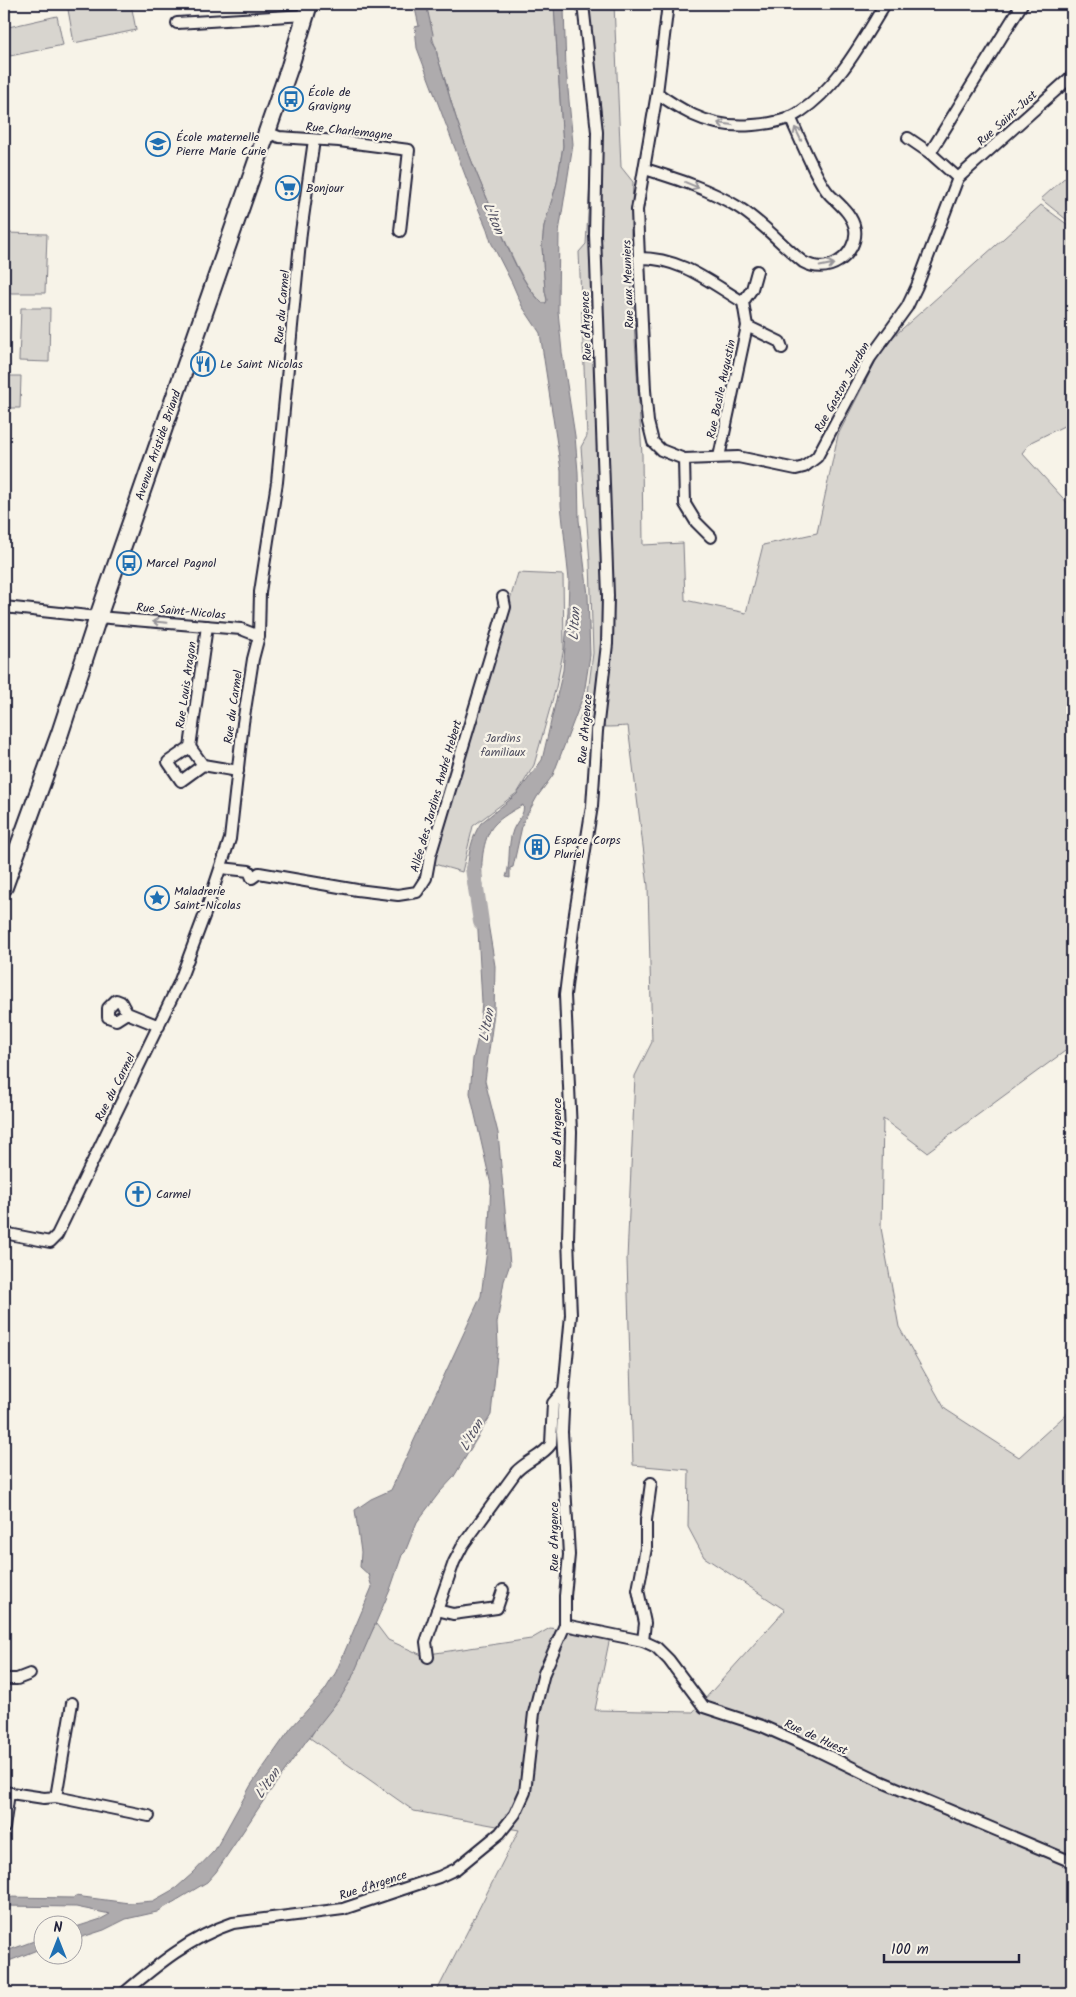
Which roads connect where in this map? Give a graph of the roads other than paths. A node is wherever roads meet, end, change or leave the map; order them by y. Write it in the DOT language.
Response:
graph roads {
  1 [pos="583,4"];
  2 [pos="668,4"];
  3 [pos="885,4"];
  4 [pos="1022,4"];
  5 [pos="307,9"];
  6 [pos="176,22"];
  7 [pos="1072,76"];
  8 [pos="657,93"];
  9 [pos="790,117"];
  10 [pos="267,132"];
  11 [pos="908,138"];
  12 [pos="314,140"];
  13 [pos="930,153"];
  14 [pos="645,169"];
  15 [pos="958,178"];
  16 [pos="400,232"];
  17 [pos="639,258"];
  18 [pos="757,271"];
  19 [pos="743,302"];
  20 [pos="747,326"];
  21 [pos="782,348"];
  22 [pos="719,457"];
  23 [pos="684,459"];
  24 [pos="711,537"];
  25 [pos="503,597"];
  26 [pos="4,607"];
  27 [pos="98,617"];
  28 [pos="207,626"];
  29 [pos="260,636"];
  30 [pos="190,747"];
  31 [pos="203,765"];
  32 [pos="238,771"];
  33 [pos="221,868"];
  34 [pos="4,888"];
  35 [pos="127,1013"];
  36 [pos="159,1026"];
  37 [pos="4,1232"];
  38 [pos="564,1390"];
  39 [pos="651,1482"];
  40 [pos="503,1590"];
  41 [pos="437,1610"];
  42 [pos="565,1626"];
  43 [pos="643,1641"];
  44 [pos="428,1657"];
  45 [pos="30,1674"];
  46 [pos="4,1679"];
  47 [pos="72,1703"];
  48 [pos="7,1792"];
  49 [pos="56,1797"];
  50 [pos="149,1816"];
  51 [pos="4,1828"];
  52 [pos="1072,1862"];
  53 [pos="124,1993"];
  1 -- 38 [label="street, Rue d'Argence"];
  2 -- 8 [label="street, Rue aux Meuniers"];
  3 -- 9 [label="street"];
  4 -- 13 [label="street"];
  5 -- 6 [label="street"];
  5 -- 10 [label="main road, Avenue Aristide Briand"];
  7 -- 15 [label="street, Rue Saint-Just"];
  9 -- 8 [label="street, one-way"];
  8 -- 14 [label="street, Rue aux Meuniers"];
  14 -- 9 [label="street, one-way"];
  10 -- 12 [label="street, Rue Charlemagne"];
  10 -- 27 [label="main road, Avenue Aristide Briand"];
  11 -- 13 [label="street"];
  12 -- 16 [label="street, Rue Charlemagne"];
  12 -- 29 [label="street, Rue du Carmel"];
  13 -- 15 [label="street"];
  14 -- 17 [label="street, Rue aux Meuniers"];
  15 -- 22 [label="street, Rue Gaston Jourdon"];
  17 -- 19 [label="street"];
  17 -- 23 [label="street, Rue aux Meuniers"];
  18 -- 19 [label="street"];
  19 -- 20 [label="street, Rue Basile Augustin"];
  20 -- 21 [label="street, Rue Basile Augustin"];
  20 -- 22 [label="street, Rue Basile Augustin"];
  22 -- 23 [label="street, Rue Gaston Jourdon"];
  23 -- 24 [label="street"];
  25 -- 33 [label="street, Allée des Jardins André Hebert"];
  26 -- 27 [label="street, Rue Saint-Nicolas"];
  28 -- 27 [label="street, Rue Saint-Nicolas, one-way"];
  27 -- 34 [label="main road, Avenue Aristide Briand"];
  28 -- 29 [label="street, Rue Saint-Nicolas"];
  28 -- 30 [label="street, Rue Louis Aragon"];
  29 -- 32 [label="street, Rue du Carmel"];
  30 -- 31 [label="street, Rue Louis Aragon"];
  30 -- 31 [label="street, Rue Louis Aragon"];
  31 -- 32 [label="street"];
  32 -- 33 [label="street, Rue du Carmel"];
  33 -- 36 [label="street, Rue du Carmel"];
  35 -- 36 [label="street"];
  36 -- 37 [label="street, Rue du Carmel"];
  38 -- 41 [label="street"];
  38 -- 42 [label="street, Rue d'Argence"];
  39 -- 43 [label="street"];
  40 -- 41 [label="street"];
  41 -- 44 [label="street"];
  42 -- 43 [label="street, Rue de Huest"];
  42 -- 53 [label="street, Rue d'Argence"];
  43 -- 52 [label="street, Rue de Huest"];
  45 -- 46 [label="street"];
  47 -- 49 [label="street"];
  48 -- 49 [label="street"];
  48 -- 51 [label="street"];
  49 -- 50 [label="street"];
}
